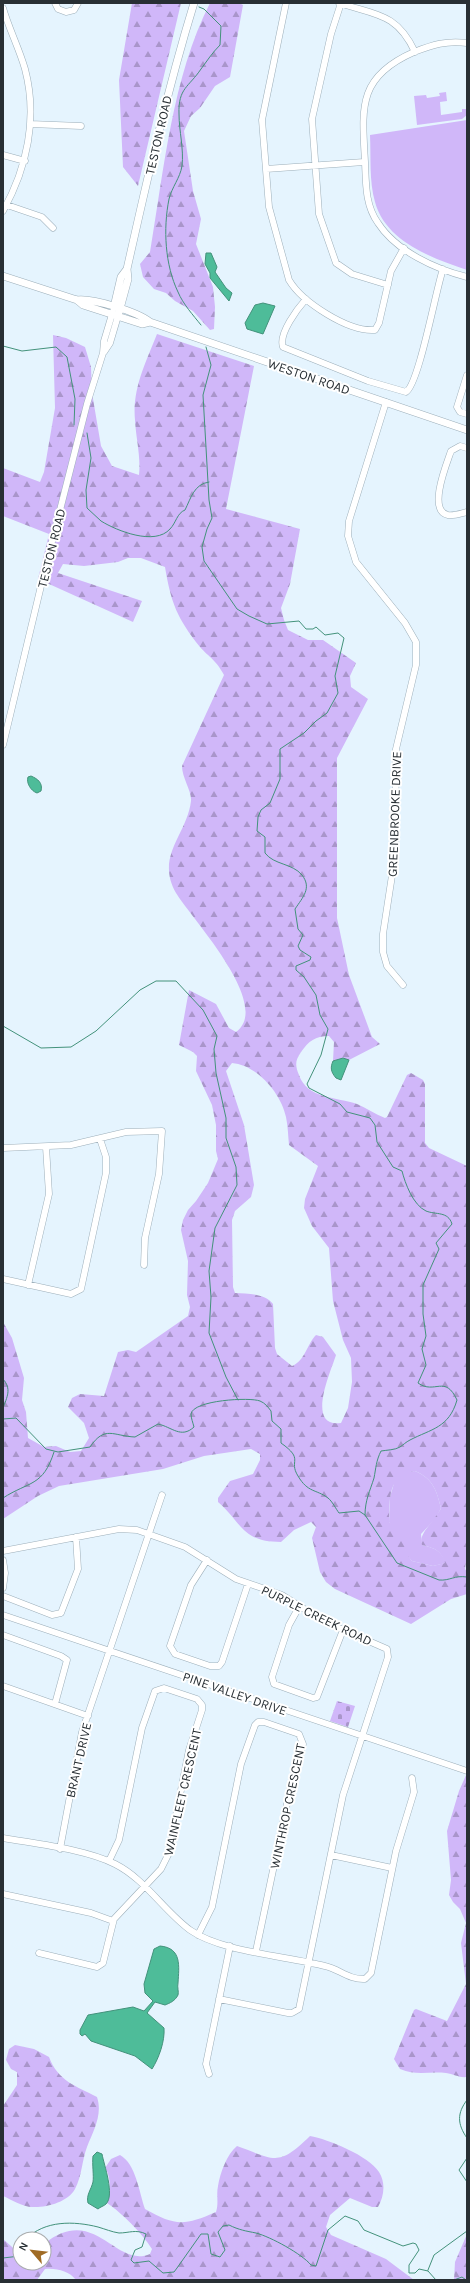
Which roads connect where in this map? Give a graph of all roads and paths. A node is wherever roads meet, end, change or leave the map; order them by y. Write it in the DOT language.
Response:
graph roads {
  1 [pos="55,3"];
  2 [pos="78,3"];
  3 [pos="194,3"];
  4 [pos="286,3"];
  5 [pos="340,3"];
  6 [pos="3,8"];
  7 [pos="6,27"];
  8 [pos="467,43"];
  9 [pos="415,52"];
  10 [pos="30,124"];
  11 [pos="82,126"];
  12 [pos="3,155"];
  13 [pos="25,161"];
  14 [pos="364,162"];
  15 [pos="314,165"];
  16 [pos="266,169"];
  17 [pos="7,205"];
  18 [pos="3,211"];
  19 [pos="53,228"];
  20 [pos="404,248"];
  21 [pos="443,268"];
  22 [pos="3,276"];
  23 [pos="467,277"];
  24 [pos="388,285"];
  25 [pos="306,299"];
  26 [pos="116,311"];
  27 [pos="467,375"];
  28 [pos="386,402"];
  29 [pos="467,414"];
  30 [pos="467,430"];
  31 [pos="467,448"];
  32 [pos="467,512"];
  33 [pos="3,745"];
  34 [pos="403,985"];
  35 [pos="100,1139"];
  36 [pos="46,1147"];
  37 [pos="3,1148"];
  38 [pos="144,1265"];
  39 [pos="3,1279"];
  40 [pos="28,1285"];
  41 [pos="162,1495"];
  42 [pos="148,1534"];
  43 [pos="76,1538"];
  44 [pos="3,1551"];
  45 [pos="3,1560"];
  46 [pos="207,1560"];
  47 [pos="248,1584"];
  48 [pos="3,1588"];
  49 [pos="3,1596"];
  50 [pos="299,1607"];
  51 [pos="3,1615"];
  52 [pos="344,1630"];
  53 [pos="3,1635"];
  54 [pos="110,1650"];
  55 [pos="3,1686"];
  56 [pos="55,1704"];
  57 [pos="88,1716"];
  58 [pos="362,1736"];
  59 [pos="467,1771"];
  60 [pos="412,1778"];
  61 [pos="3,1838"];
  62 [pos="60,1849"];
  63 [pos="331,1855"];
  64 [pos="109,1861"];
  65 [pos="392,1868"];
  66 [pos="144,1886"];
  67 [pos="3,1894"];
  68 [pos="113,1921"];
  69 [pos="198,1935"];
  70 [pos="230,1946"];
  71 [pos="256,1951"];
  72 [pos="39,1953"];
  73 [pos="309,1962"];
  74 [pos="219,1999"];
  75 [pos="209,2074"];
  1 -- 2 [label="street"];
  3 -- 26 [label="main road, TESTON ROAD"];
  4 -- 16 [label="street"];
  5 -- 9 [label="street"];
  5 -- 15 [label="street"];
  6 -- 7 [label="street"];
  7 -- 10 [label="street"];
  8 -- 9 [label="street"];
  9 -- 14 [label="street"];
  10 -- 11 [label="street"];
  10 -- 13 [label="street"];
  12 -- 13 [label="street"];
  13 -- 17 [label="street"];
  14 -- 15 [label="street"];
  14 -- 20 [label="street"];
  15 -- 16 [label="street"];
  15 -- 24 [label="street"];
  16 -- 25 [label="street"];
  17 -- 18 [label="street"];
  17 -- 19 [label="street"];
  20 -- 21 [label="street"];
  20 -- 24 [label="street"];
  21 -- 23 [label="street"];
  21 -- 25 [label="street"];
  22 -- 26 [label="main road, WESTON ROAD"];
  24 -- 25 [label="street"];
  26 -- 28 [label="main road, WESTON ROAD"];
  26 -- 33 [label="street, TESTON ROAD"];
  27 -- 29 [label="street"];
  28 -- 30 [label="main road, WESTON ROAD"];
  28 -- 34 [label="street, GREENBROOKE DRIVE"];
  31 -- 32 [label="street"];
  35 -- 36 [label="street"];
  35 -- 38 [label="street"];
  35 -- 40 [label="street"];
  36 -- 37 [label="street"];
  36 -- 40 [label="street"];
  39 -- 40 [label="street"];
  41 -- 42 [label="street, BRANT DRIVE"];
  42 -- 43 [label="street, PURPLE CREEK ROAD"];
  42 -- 46 [label="street, PURPLE CREEK ROAD"];
  42 -- 54 [label="street, BRANT DRIVE"];
  43 -- 44 [label="street, PURPLE CREEK ROAD"];
  43 -- 49 [label="street"];
  45 -- 48 [label="street"];
  46 -- 47 [label="street, PURPLE CREEK ROAD"];
  46 -- 47 [label="street"];
  47 -- 50 [label="street, PURPLE CREEK ROAD"];
  50 -- 52 [label="street, PURPLE CREEK ROAD"];
  50 -- 52 [label="street"];
  51 -- 54 [label="street, PINE VALLEY DRIVE"];
  52 -- 58 [label="street, PURPLE CREEK ROAD"];
  53 -- 56 [label="street"];
  54 -- 57 [label="street, BRANT DRIVE"];
  54 -- 58 [label="street, PINE VALLEY DRIVE"];
  55 -- 56 [label="street"];
  56 -- 57 [label="street"];
  57 -- 62 [label="street, BRANT DRIVE"];
  58 -- 59 [label="street, PINE VALLEY DRIVE"];
  58 -- 63 [label="street"];
  60 -- 65 [label="street"];
  61 -- 62 [label="street"];
  62 -- 64 [label="street"];
  63 -- 65 [label="street"];
  63 -- 73 [label="street"];
  64 -- 66 [label="street"];
  64 -- 66 [label="street, WAINFLEET CRESCENT"];
  65 -- 73 [label="street"];
  66 -- 68 [label="street"];
  66 -- 69 [label="street"];
  67 -- 68 [label="street"];
  68 -- 72 [label="street"];
  69 -- 70 [label="street"];
  69 -- 71 [label="street, WINTHROP CRESCENT"];
  70 -- 71 [label="street"];
  70 -- 74 [label="street"];
  71 -- 73 [label="street"];
  73 -- 74 [label="street"];
  74 -- 75 [label="street"];
}
